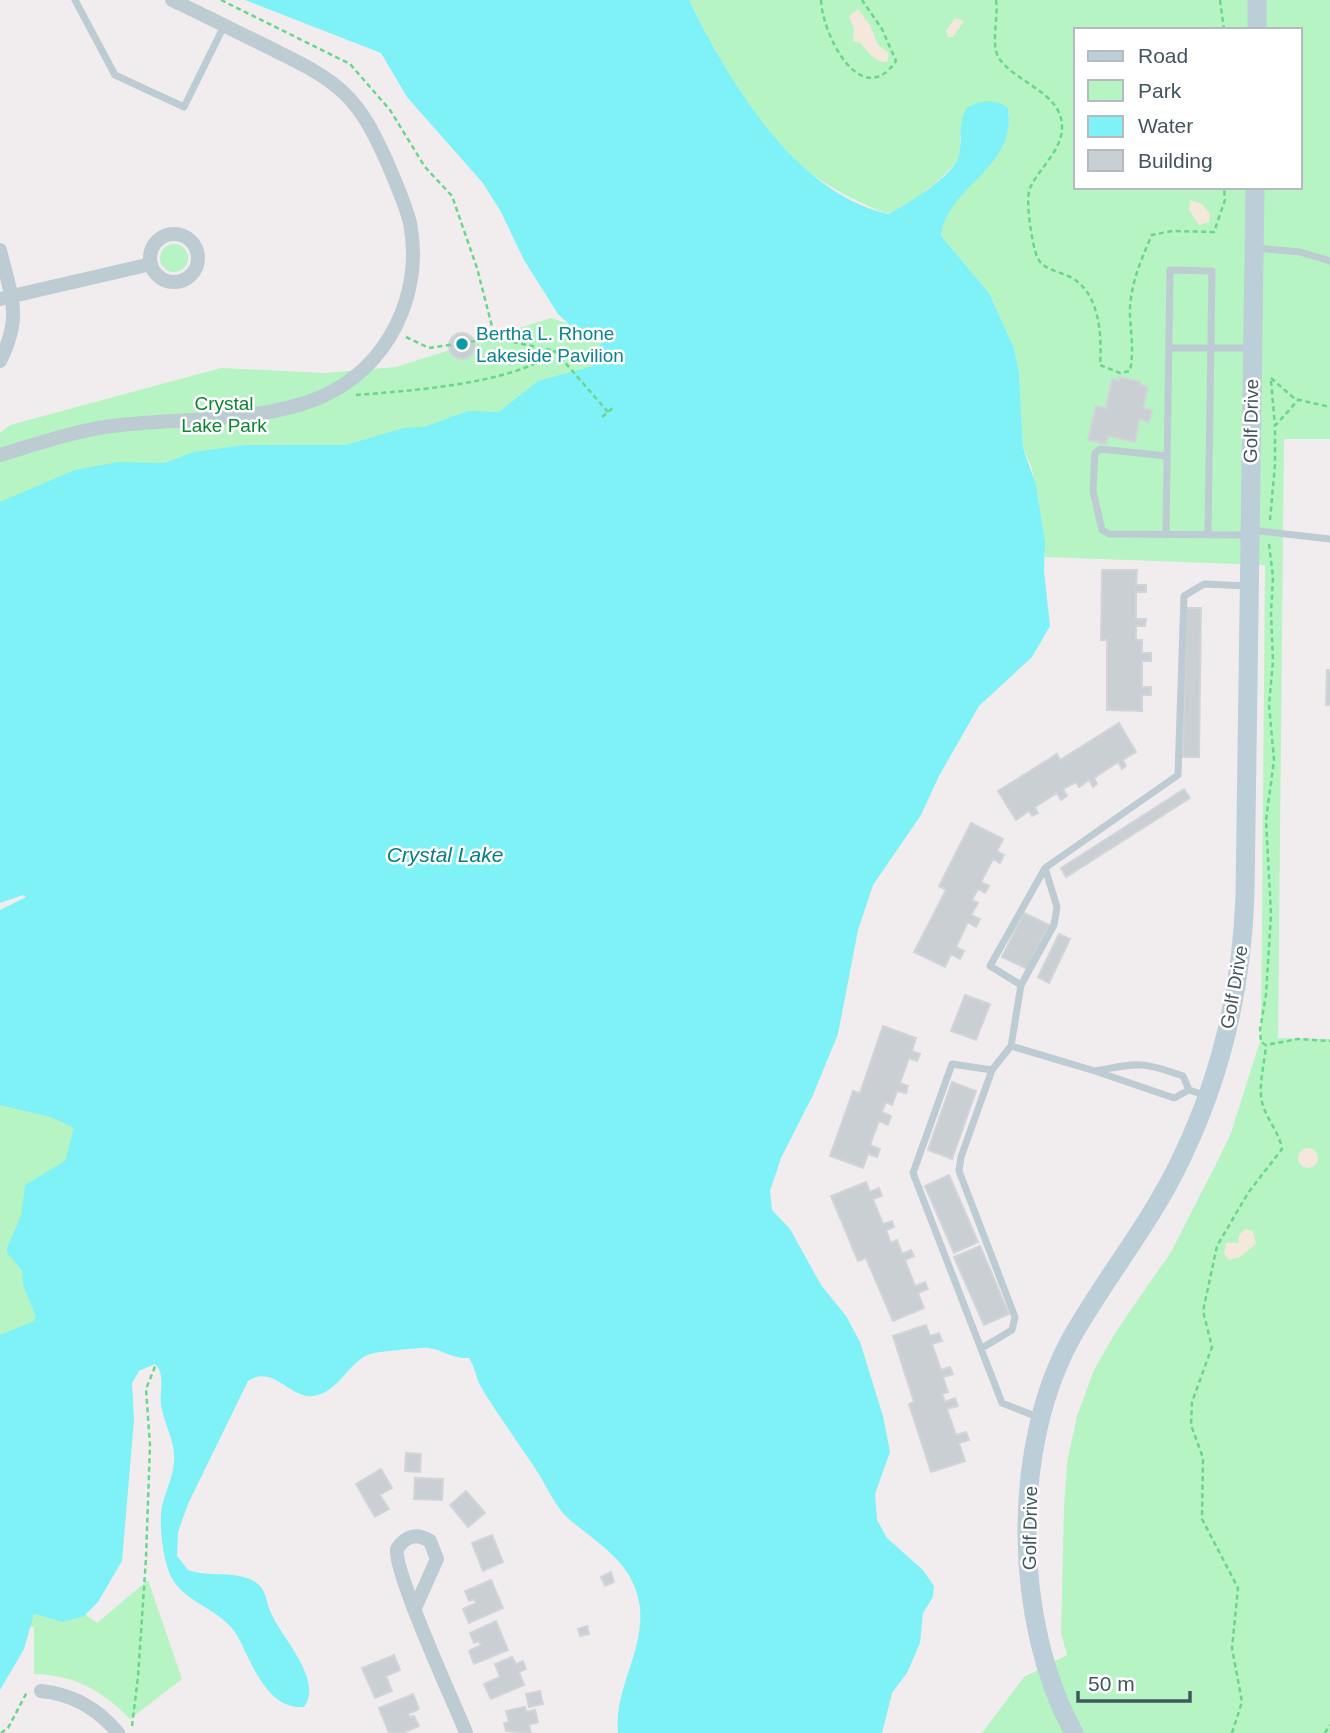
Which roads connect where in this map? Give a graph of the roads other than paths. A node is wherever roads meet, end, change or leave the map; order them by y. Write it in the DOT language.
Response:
graph roads {
  1 [pos="75,0"];
  2 [pos="173,0"];
  3 [pos="1257,0"];
  4 [pos="225,26"];
  5 [pos="1257,28"];
  6 [pos="1255,189"];
  7 [pos="1254,248"];
  8 [pos="0,250"];
  9 [pos="1330,261"];
  10 [pos="151,264"];
  11 [pos="5,298"];
  12 [pos="1169,348"];
  13 [pos="1211,348"];
  14 [pos="1252,348"];
  15 [pos="0,361"];
  16 [pos="0,455"];
  17 [pos="1167,456"];
  18 [pos="1208,533"];
  19 [pos="1250,533"];
  20 [pos="1166,535"];
  21 [pos="1330,538"];
  22 [pos="1249,586"];
  23 [pos="1045,869"];
  24 [pos="1021,985"];
  25 [pos="1011,1046"];
  26 [pos="992,1070"];
  27 [pos="1095,1071"];
  28 [pos="1198,1093"];
  29 [pos="982,1348"];
  30 [pos="1041,1418"];
  31 [pos="415,1608"];
  32 [pos="35,1691"];
  33 [pos="118,1733"];
  34 [pos="466,1733"];
  35 [pos="1074,1733"];
  1 -- 4 [label="lane"];
  2 -- 4 [label="street"];
  3 -- 5 [label="street"];
  4 -- 16 [label="street"];
  6 -- 7 [label="street, Golf Drive"];
  7 -- 9 [label="lane"];
  7 -- 14 [label="street, Golf Drive"];
  8 -- 11 [label="street"];
  10 -- 11 [label="street"];
  11 -- 15 [label="street"];
  12 -- 13 [label="lane"];
  12 -- 13 [label="lane"];
  12 -- 17 [label="lane"];
  13 -- 14 [label="lane"];
  13 -- 18 [label="lane"];
  14 -- 19 [label="street, Golf Drive"];
  17 -- 20 [label="lane"];
  17 -- 20 [label="lane"];
  18 -- 19 [label="lane"];
  18 -- 20 [label="lane"];
  19 -- 21 [label="lane"];
  19 -- 22 [label="street, Golf Drive"];
  22 -- 23 [label="lane"];
  22 -- 28 [label="street, Golf Drive"];
  23 -- 24 [label="lane"];
  23 -- 24 [label="lane"];
  24 -- 25 [label="lane"];
  25 -- 26 [label="lane"];
  25 -- 27 [label="lane"];
  26 -- 29 [label="lane"];
  26 -- 29 [label="lane"];
  27 -- 28 [label="lane"];
  27 -- 28 [label="lane"];
  28 -- 30 [label="street, Golf Drive"];
  29 -- 30 [label="lane"];
  30 -- 35 [label="street, Golf Drive"];
  31 -- 34 [label="street"];
  32 -- 33 [label="street"];
}
